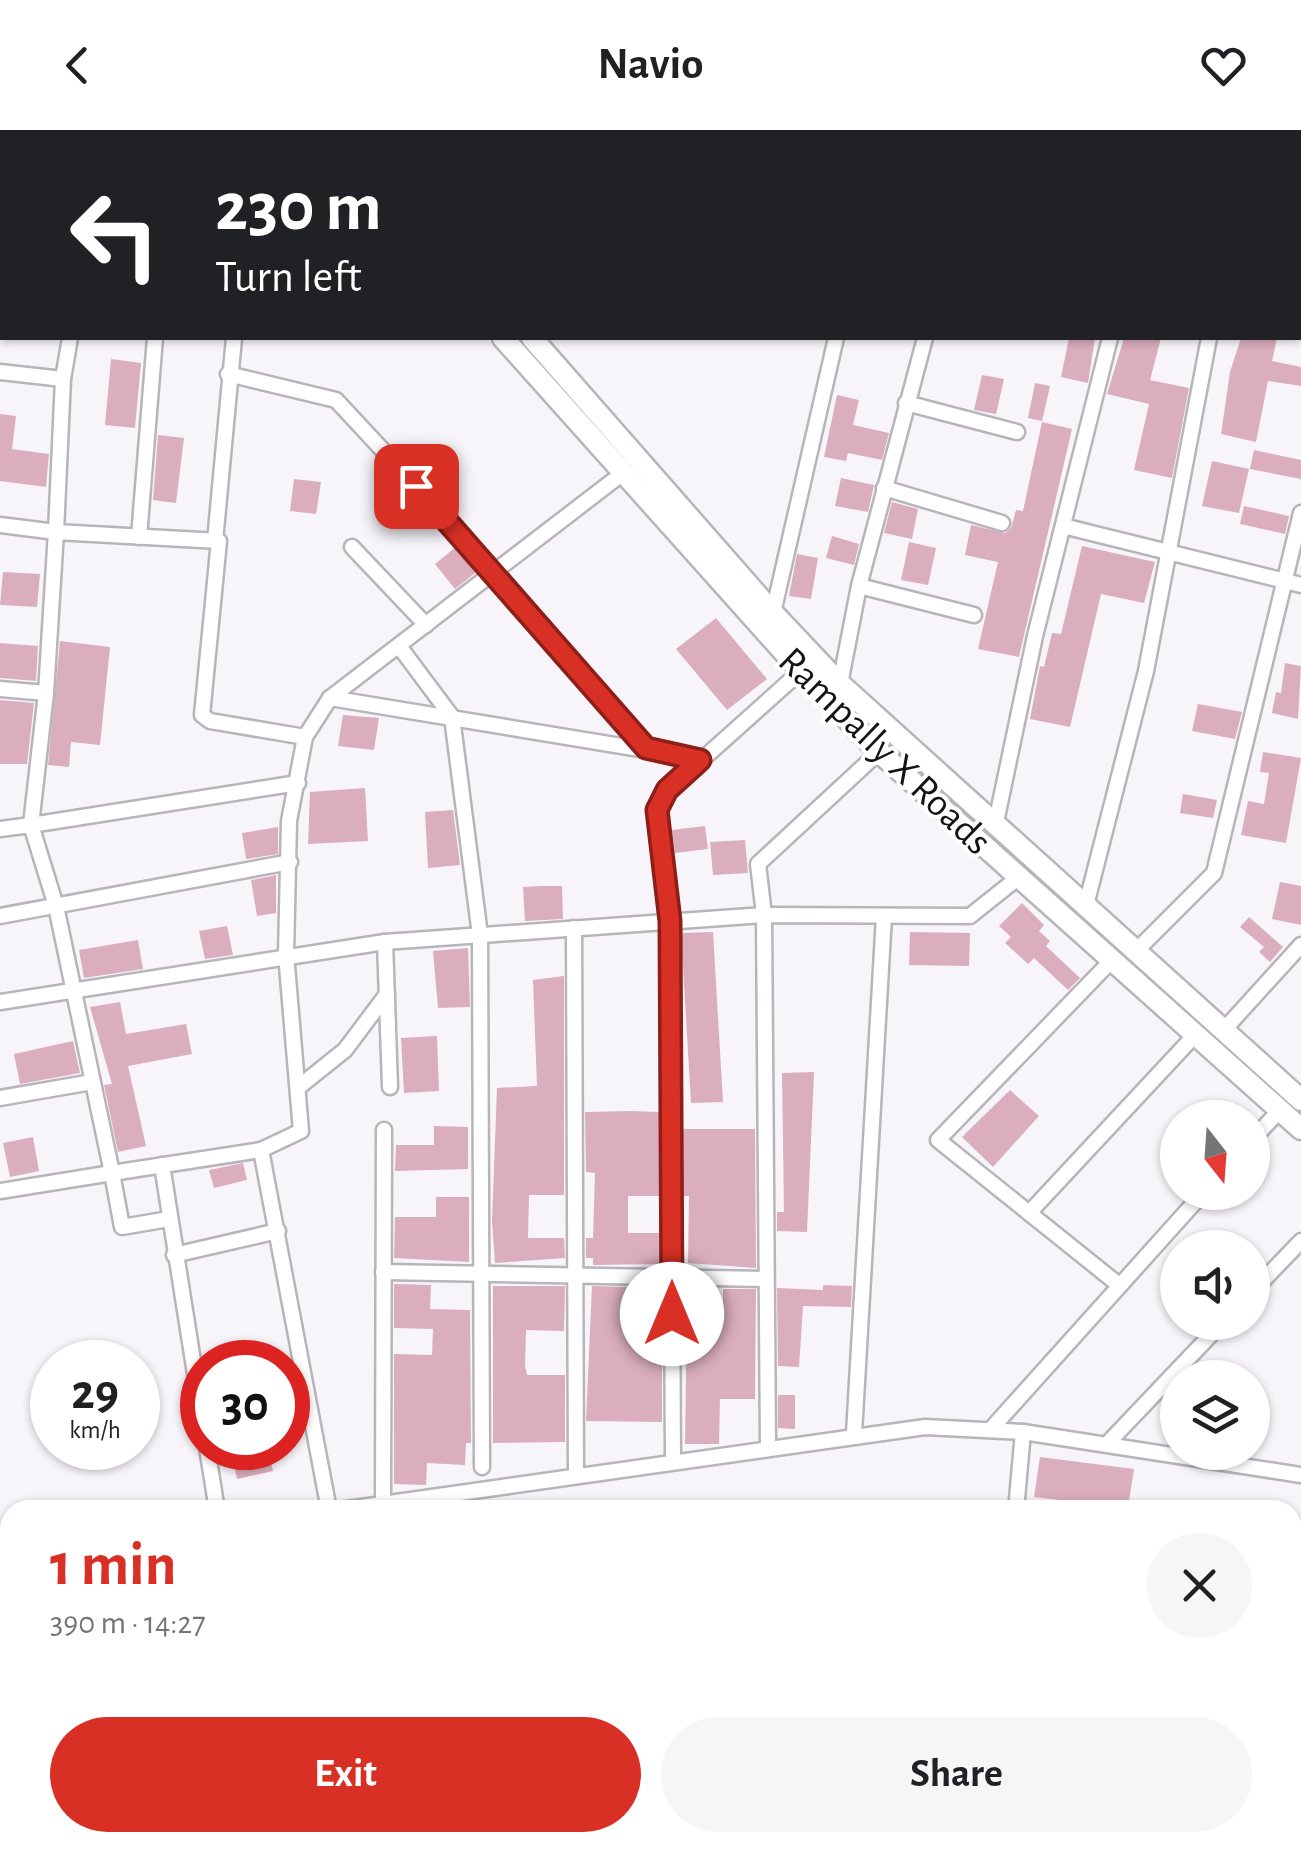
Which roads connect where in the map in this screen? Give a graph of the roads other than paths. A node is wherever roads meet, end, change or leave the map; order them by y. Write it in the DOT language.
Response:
graph roads {
  1 [pos="70,340"];
  2 [pos="154,340"];
  3 [pos="234,340"];
  4 [pos="505,340"];
  5 [pos="534,340"];
  6 [pos="836,340"];
  7 [pos="924,340"];
  8 [pos="1110,340"];
  9 [pos="1209,340"];
  10 [pos="0,372"];
  11 [pos="228,374"];
  12 [pos="64,380"];
  13 [pos="906,403"];
  14 [pos="1016,432"];
  15 [pos="623,473"];
  16 [pos="884,488"];
  17 [pos="1301,513"];
  18 [pos="1002,522"];
  19 [pos="0,525"];
  20 [pos="1064,526"];
  21 [pos="56,532"];
  22 [pos="140,536"];
  23 [pos="215,541"];
  24 [pos="352,547"];
  25 [pos="1170,552"];
  26 [pos="496,572"];
  27 [pos="1285,581"];
  28 [pos="1301,585"];
  29 [pos="859,586"];
  30 [pos="773,613"];
  31 [pos="974,616"];
  32 [pos="426,625"];
  33 [pos="400,646"];
  34 [pos="800,671"];
  35 [pos="840,684"];
  36 [pos="0,689"];
  37 [pos="46,693"];
  38 [pos="330,698"];
  39 [pos="452,717"];
  40 [pos="305,737"];
  41 [pos="646,748"];
  42 [pos="879,752"];
  43 [pos="700,760"];
  44 [pos="298,782"];
  45 [pos="31,824"];
  46 [pos="994,828"];
  47 [pos="0,830"];
  48 [pos="290,862"];
  49 [pos="1018,877"];
  50 [pos="56,906"];
  51 [pos="1085,909"];
  52 [pos="764,915"];
  53 [pos="0,916"];
  54 [pos="884,916"];
  55 [pos="670,921"];
  56 [pos="574,928"];
  57 [pos="480,935"];
  58 [pos="385,942"];
  59 [pos="1301,945"];
  60 [pos="1134,953"];
  61 [pos="286,954"];
  62 [pos="1112,960"];
  63 [pos="72,990"];
  64 [pos="387,994"];
  65 [pos="0,1002"];
  66 [pos="1222,1032"];
  67 [pos="1195,1035"];
  68 [pos="92,1082"];
  69 [pos="300,1086"];
  70 [pos="390,1087"];
  71 [pos="0,1098"];
  72 [pos="1301,1100"];
  73 [pos="1280,1110"];
  74 [pos="1270,1121"];
  75 [pos="1301,1129"];
  76 [pos="384,1130"];
  77 [pos="260,1150"];
  78 [pos="162,1165"];
  79 [pos="112,1173"];
  80 [pos="0,1191"];
  81 [pos="1188,1210"];
  82 [pos="1029,1213"];
  83 [pos="169,1219"];
  84 [pos="278,1231"];
  85 [pos="1301,1241"];
  86 [pos="174,1255"];
  87 [pos="384,1272"];
  88 [pos="1270,1273"];
  89 [pos="482,1274"];
  90 [pos="575,1276"];
  91 [pos="672,1278"];
  92 [pos="766,1279"];
  93 [pos="1119,1285"];
  94 [pos="189,1340"];
  95 [pos="1206,1340"];
  96 [pos="992,1428"];
  97 [pos="1023,1432"];
  98 [pos="854,1434"];
  99 [pos="1107,1444"];
  100 [pos="768,1447"];
  101 [pos="673,1461"];
  102 [pos="482,1467"];
  103 [pos="211,1470"];
  104 [pos="1301,1474"];
  105 [pos="576,1475"];
  106 [pos="215,1500"];
  107 [pos="327,1500"];
  108 [pos="383,1500"];
  109 [pos="410,1500"];
  110 [pos="1017,1500"];
  1 -- 12 [label="street"];
  2 -- 22 [label="street"];
  3 -- 11 [label="street"];
  4 -- 15 [label="main road, Rampally X Roads"];
  5 -- 30 [label="main road"];
  6 -- 30 [label="street"];
  7 -- 13 [label="street"];
  8 -- 20 [label="street"];
  9 -- 25 [label="street"];
  10 -- 12 [label="street"];
  11 -- 23 [label="street"];
  11 -- 26 [label="street"];
  12 -- 21 [label="street"];
  13 -- 14 [label="street"];
  13 -- 16 [label="street"];
  15 -- 26 [label="street"];
  15 -- 34 [label="main road, Rampally X Roads"];
  16 -- 18 [label="street"];
  16 -- 29 [label="street"];
  17 -- 27 [label="street"];
  19 -- 21 [label="street"];
  20 -- 25 [label="street"];
  20 -- 46 [label="street"];
  21 -- 22 [label="street"];
  21 -- 37 [label="street"];
  22 -- 23 [label="street"];
  23 -- 40 [label="street"];
  24 -- 32 [label="street"];
  25 -- 27 [label="street"];
  25 -- 51 [label="street"];
  26 -- 32 [label="street"];
  26 -- 41 [label="street"];
  27 -- 28 [label="street"];
  27 -- 60 [label="street"];
  29 -- 31 [label="street"];
  29 -- 35 [label="street"];
  30 -- 35 [label="main road"];
  32 -- 33 [label="street"];
  33 -- 38 [label="street"];
  33 -- 39 [label="street"];
  34 -- 42 [label="main road, Rampally X Roads"];
  34 -- 43 [label="street"];
  35 -- 46 [label="main road"];
  36 -- 37 [label="street"];
  37 -- 45 [label="street"];
  38 -- 39 [label="street"];
  38 -- 40 [label="street"];
  39 -- 41 [label="street"];
  39 -- 57 [label="street"];
  40 -- 44 [label="street"];
  41 -- 43 [label="street"];
  42 -- 49 [label="main road, Rampally X Roads"];
  42 -- 52 [label="street"];
  43 -- 55 [label="street"];
  44 -- 45 [label="street"];
  44 -- 48 [label="street"];
  45 -- 47 [label="street"];
  45 -- 50 [label="street"];
  46 -- 51 [label="main road"];
  48 -- 50 [label="street"];
  48 -- 61 [label="street"];
  49 -- 54 [label="street"];
  49 -- 62 [label="main road, Rampally X Roads"];
  50 -- 53 [label="street"];
  50 -- 63 [label="street"];
  51 -- 60 [label="main road"];
  52 -- 54 [label="street"];
  52 -- 55 [label="street"];
  52 -- 92 [label="street"];
  54 -- 98 [label="street"];
  55 -- 56 [label="street"];
  55 -- 91 [label="street"];
  56 -- 57 [label="street"];
  56 -- 90 [label="street"];
  57 -- 58 [label="street"];
  57 -- 89 [label="street"];
  58 -- 61 [label="street"];
  58 -- 64 [label="street"];
  59 -- 66 [label="street"];
  60 -- 66 [label="main road"];
  61 -- 63 [label="street"];
  61 -- 69 [label="street"];
  62 -- 67 [label="main road, Rampally X Roads"];
  62 -- 82 [label="street"];
  63 -- 65 [label="street"];
  63 -- 68 [label="street"];
  64 -- 69 [label="street"];
  64 -- 70 [label="street"];
  66 -- 72 [label="main road"];
  67 -- 73 [label="main road, Rampally X Roads"];
  67 -- 82 [label="street"];
  68 -- 71 [label="street"];
  68 -- 79 [label="street"];
  69 -- 77 [label="street"];
  73 -- 74 [label="street"];
  73 -- 75 [label="main road, Rampally X Roads"];
  76 -- 87 [label="street"];
  77 -- 78 [label="street"];
  77 -- 84 [label="street"];
  78 -- 79 [label="street"];
  78 -- 83 [label="street"];
  79 -- 80 [label="street"];
  79 -- 83 [label="street"];
  81 -- 93 [label="street"];
  82 -- 93 [label="street"];
  83 -- 86 [label="street"];
  84 -- 86 [label="street"];
  84 -- 107 [label="street"];
  85 -- 88 [label="street"];
  86 -- 94 [label="street"];
  87 -- 89 [label="street"];
  87 -- 108 [label="street"];
  89 -- 90 [label="street"];
  89 -- 102 [label="street"];
  90 -- 91 [label="street"];
  90 -- 105 [label="street"];
  91 -- 92 [label="street"];
  91 -- 101 [label="street"];
  92 -- 100 [label="street"];
  93 -- 96 [label="street"];
  95 -- 99 [label="street"];
  96 -- 97 [label="street"];
  96 -- 98 [label="street"];
  97 -- 99 [label="street"];
  97 -- 110 [label="street"];
  98 -- 100 [label="street"];
  99 -- 104 [label="street"];
  100 -- 101 [label="street"];
  101 -- 105 [label="street"];
  103 -- 106 [label="street"];
  105 -- 109 [label="street"];
}
